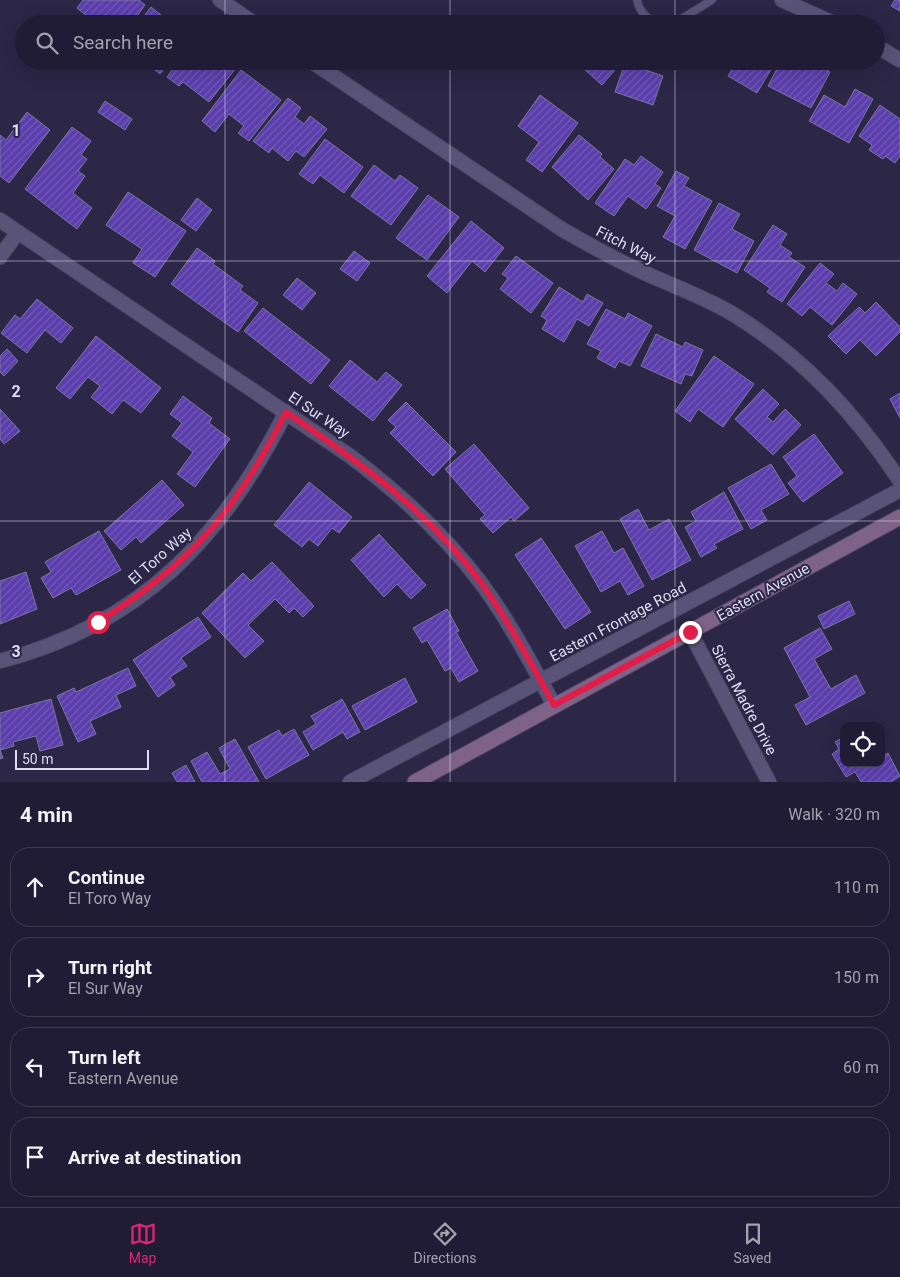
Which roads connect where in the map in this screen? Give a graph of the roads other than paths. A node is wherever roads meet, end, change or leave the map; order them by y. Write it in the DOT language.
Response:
graph roads {
  1 [pos="220,0"];
  2 [pos="637,0"];
  3 [pos="712,0"];
  4 [pos="782,0"];
  5 [pos="242,15"];
  6 [pos="644,15"];
  7 [pos="688,15"];
  8 [pos="815,15"];
  9 [pos="885,51"];
  10 [pos="900,60"];
  11 [pos="325,70"];
  12 [pos="0,220"];
  13 [pos="18,232"];
  14 [pos="0,257"];
  15 [pos="286,412"];
  16 [pos="900,481"];
  17 [pos="900,490"];
  18 [pos="900,517"];
  19 [pos="690,632"];
  20 [pos="0,661"];
  21 [pos="541,681"];
  22 [pos="554,705"];
  23 [pos="350,782"];
  24 [pos="415,782"];
  25 [pos="769,782"];
  1 -- 5 [label="street"];
  2 -- 6 [label="lane"];
  3 -- 7 [label="lane"];
  4 -- 8 [label="street"];
  9 -- 10 [label="street"];
  11 -- 16 [label="street, Fitch Way"];
  12 -- 13 [label="street, El Sur Way"];
  13 -- 14 [label="street"];
  13 -- 15 [label="street, El Sur Way"];
  15 -- 20 [label="street, El Toro Way"];
  15 -- 21 [label="street, El Sur Way"];
  17 -- 21 [label="street, Eastern Frontage Road"];
  18 -- 19 [label="main road, Eastern Avenue"];
  19 -- 22 [label="main road, Eastern Avenue"];
  19 -- 25 [label="street, Sierra Madre Drive"];
  21 -- 22 [label="street, El Sur Way"];
  21 -- 23 [label="street, Eastern Frontage Road"];
  22 -- 24 [label="main road, Eastern Avenue"];
}
